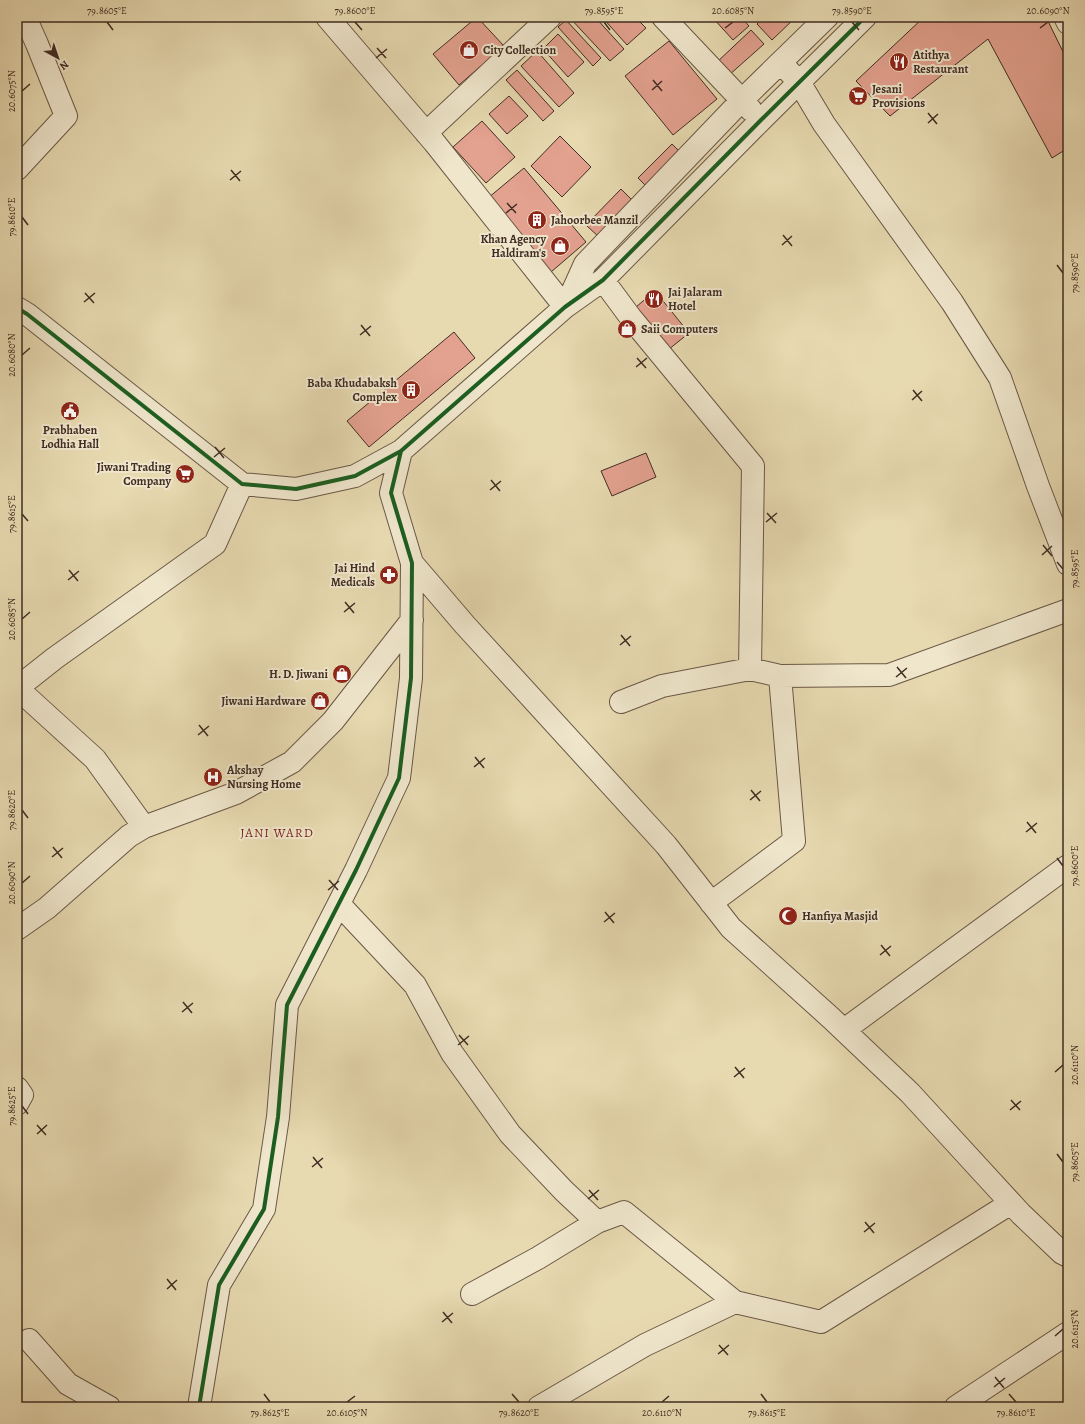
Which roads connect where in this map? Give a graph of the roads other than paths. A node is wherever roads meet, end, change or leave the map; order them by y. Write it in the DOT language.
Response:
graph roads {
  1 [pos="327,17"];
  2 [pos="550,17"];
  3 [pos="663,17"];
  4 [pos="826,17"];
  5 [pos="865,17"];
  6 [pos="1065,17"];
  7 [pos="27,18"];
  8 [pos="1068,23"];
  9 [pos="781,63"];
  10 [pos="799,82"];
  11 [pos="742,100"];
  12 [pos="761,120"];
  13 [pos="426,133"];
  14 [pos="17,170"];
  15 [pos="604,280"];
  16 [pos="565,307"];
  17 [pos="17,308"];
  18 [pos="401,451"];
  19 [pos="242,484"];
  20 [pos="412,563"];
  21 [pos="1068,564"];
  22 [pos="1068,610"];
  23 [pos="412,620"];
  24 [pos="750,669"];
  25 [pos="780,676"];
  26 [pos="17,688"];
  27 [pos="621,702"];
  28 [pos="144,827"];
  29 [pos="1068,866"];
  30 [pos="711,903"];
  31 [pos="339,904"];
  32 [pos="17,928"];
  33 [pos="844,1030"];
  34 [pos="17,1088"];
  35 [pos="17,1104"];
  36 [pos="1011,1203"];
  37 [pos="596,1222"];
  38 [pos="1068,1256"];
  39 [pos="472,1294"];
  40 [pos="735,1302"];
  41 [pos="1068,1333"];
  42 [pos="29,1340"];
  43 [pos="109,1407"];
  44 [pos="199,1407"];
  45 [pos="539,1407"];
  46 [pos="956,1407"];
  1 -- 13 [label="street"];
  2 -- 13 [label="street"];
  3 -- 11 [label="street"];
  4 -- 9 [label="street"];
  5 -- 10 [label="street"];
  6 -- 8 [label="street"];
  7 -- 14 [label="street"];
  9 -- 10 [label="street"];
  9 -- 11 [label="street"];
  10 -- 12 [label="street"];
  10 -- 21 [label="street"];
  11 -- 12 [label="street"];
  11 -- 16 [label="street"];
  12 -- 15 [label="street"];
  13 -- 16 [label="street"];
  15 -- 16 [label="street"];
  15 -- 24 [label="street"];
  16 -- 18 [label="street"];
  17 -- 19 [label="street"];
  18 -- 19 [label="street"];
  18 -- 20 [label="street"];
  19 -- 26 [label="street"];
  20 -- 23 [label="street"];
  20 -- 30 [label="street"];
  22 -- 25 [label="street"];
  23 -- 28 [label="street"];
  23 -- 31 [label="street"];
  24 -- 25 [label="street"];
  24 -- 27 [label="street"];
  25 -- 30 [label="street"];
  26 -- 28 [label="street"];
  28 -- 32 [label="street"];
  29 -- 33 [label="street"];
  30 -- 33 [label="street"];
  31 -- 37 [label="street"];
  31 -- 44 [label="street"];
  33 -- 36 [label="street"];
  34 -- 35 [label="street"];
  36 -- 38 [label="street"];
  36 -- 40 [label="street"];
  37 -- 39 [label="street"];
  37 -- 40 [label="street"];
  40 -- 45 [label="street"];
  41 -- 46 [label="street"];
  42 -- 43 [label="street"];
}
